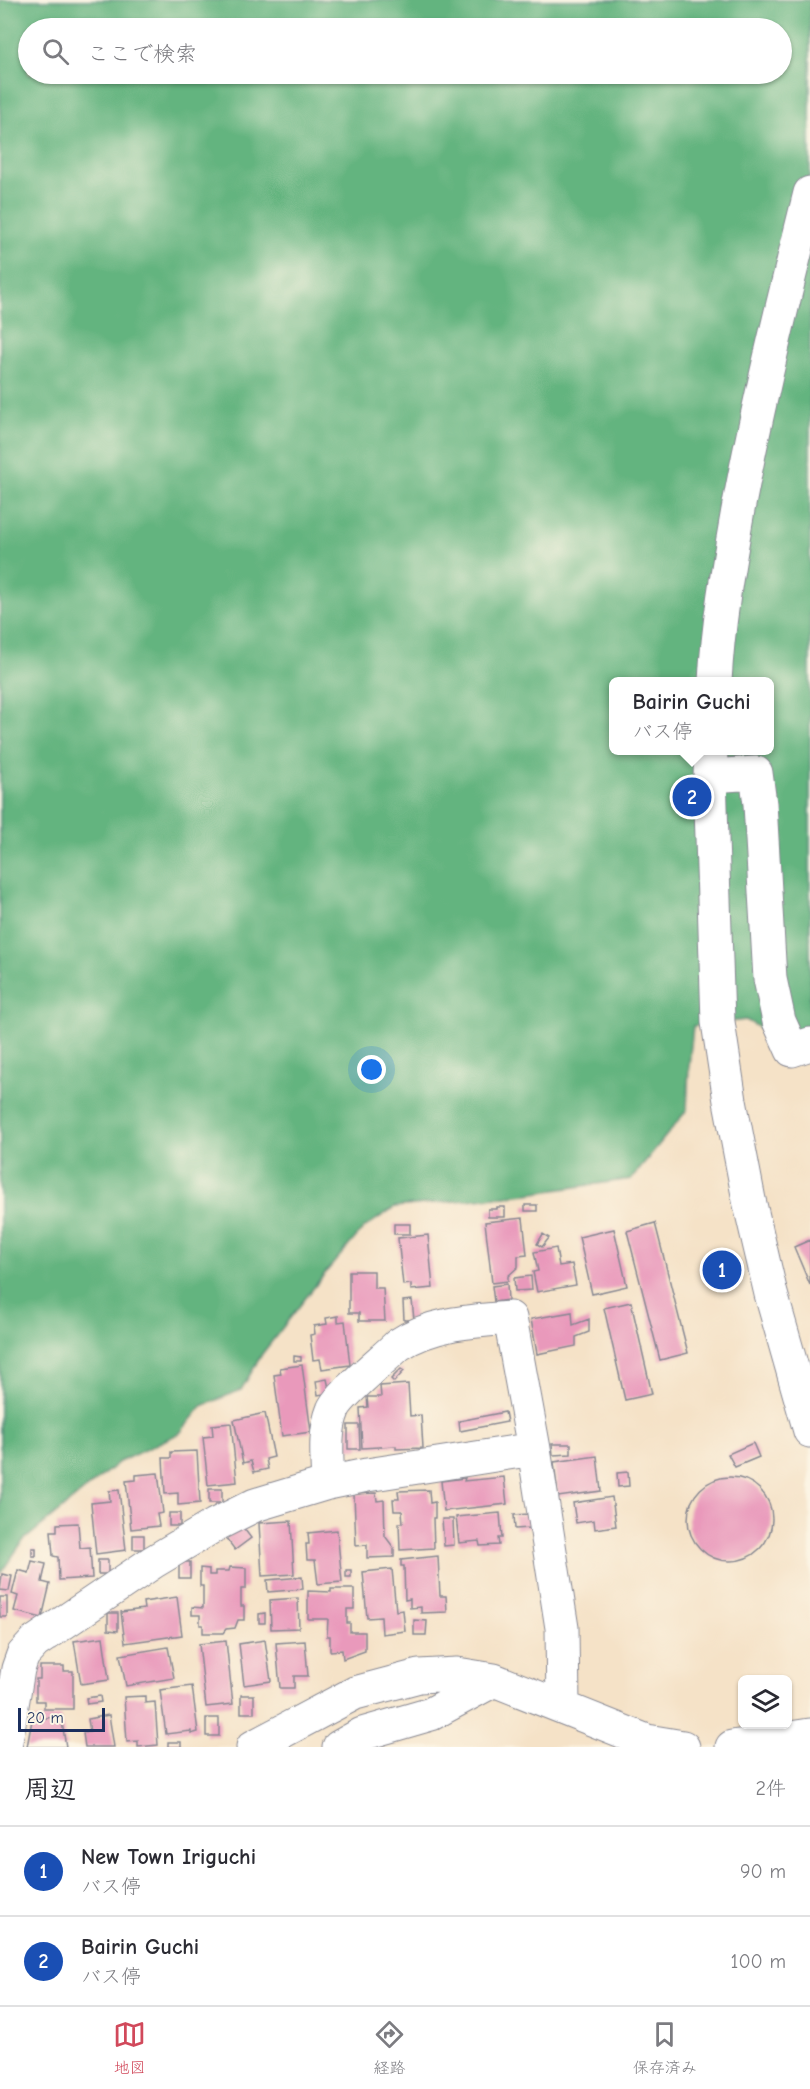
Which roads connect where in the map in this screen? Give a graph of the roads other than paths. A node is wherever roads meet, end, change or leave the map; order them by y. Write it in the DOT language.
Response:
graph roads {
  1 [pos="810,193"];
  2 [pos="715,677"];
  3 [pos="710,763"];
  4 [pos="810,1044"];
  5 [pos="810,1431"];
  6 [pos="534,1449"];
  7 [pos="328,1483"];
  8 [pos="494,1680"];
  9 [pos="563,1707"];
  10 [pos="810,1735"];
  11 [pos="5,1747"];
  12 [pos="252,1747"];
  13 [pos="339,1747"];
  14 [pos="683,1747"];
  15 [pos="732,1747"];
  1 -- 2 [label="street"];
  3 -- 4 [label="street"];
  3 -- 5 [label="street"];
  6 -- 7 [label="street"];
  6 -- 7 [label="street"];
  6 -- 9 [label="street"];
  7 -- 11 [label="street"];
  8 -- 9 [label="street"];
  8 -- 12 [label="street"];
  8 -- 13 [label="street"];
  9 -- 14 [label="street"];
  10 -- 15 [label="street"];
}
